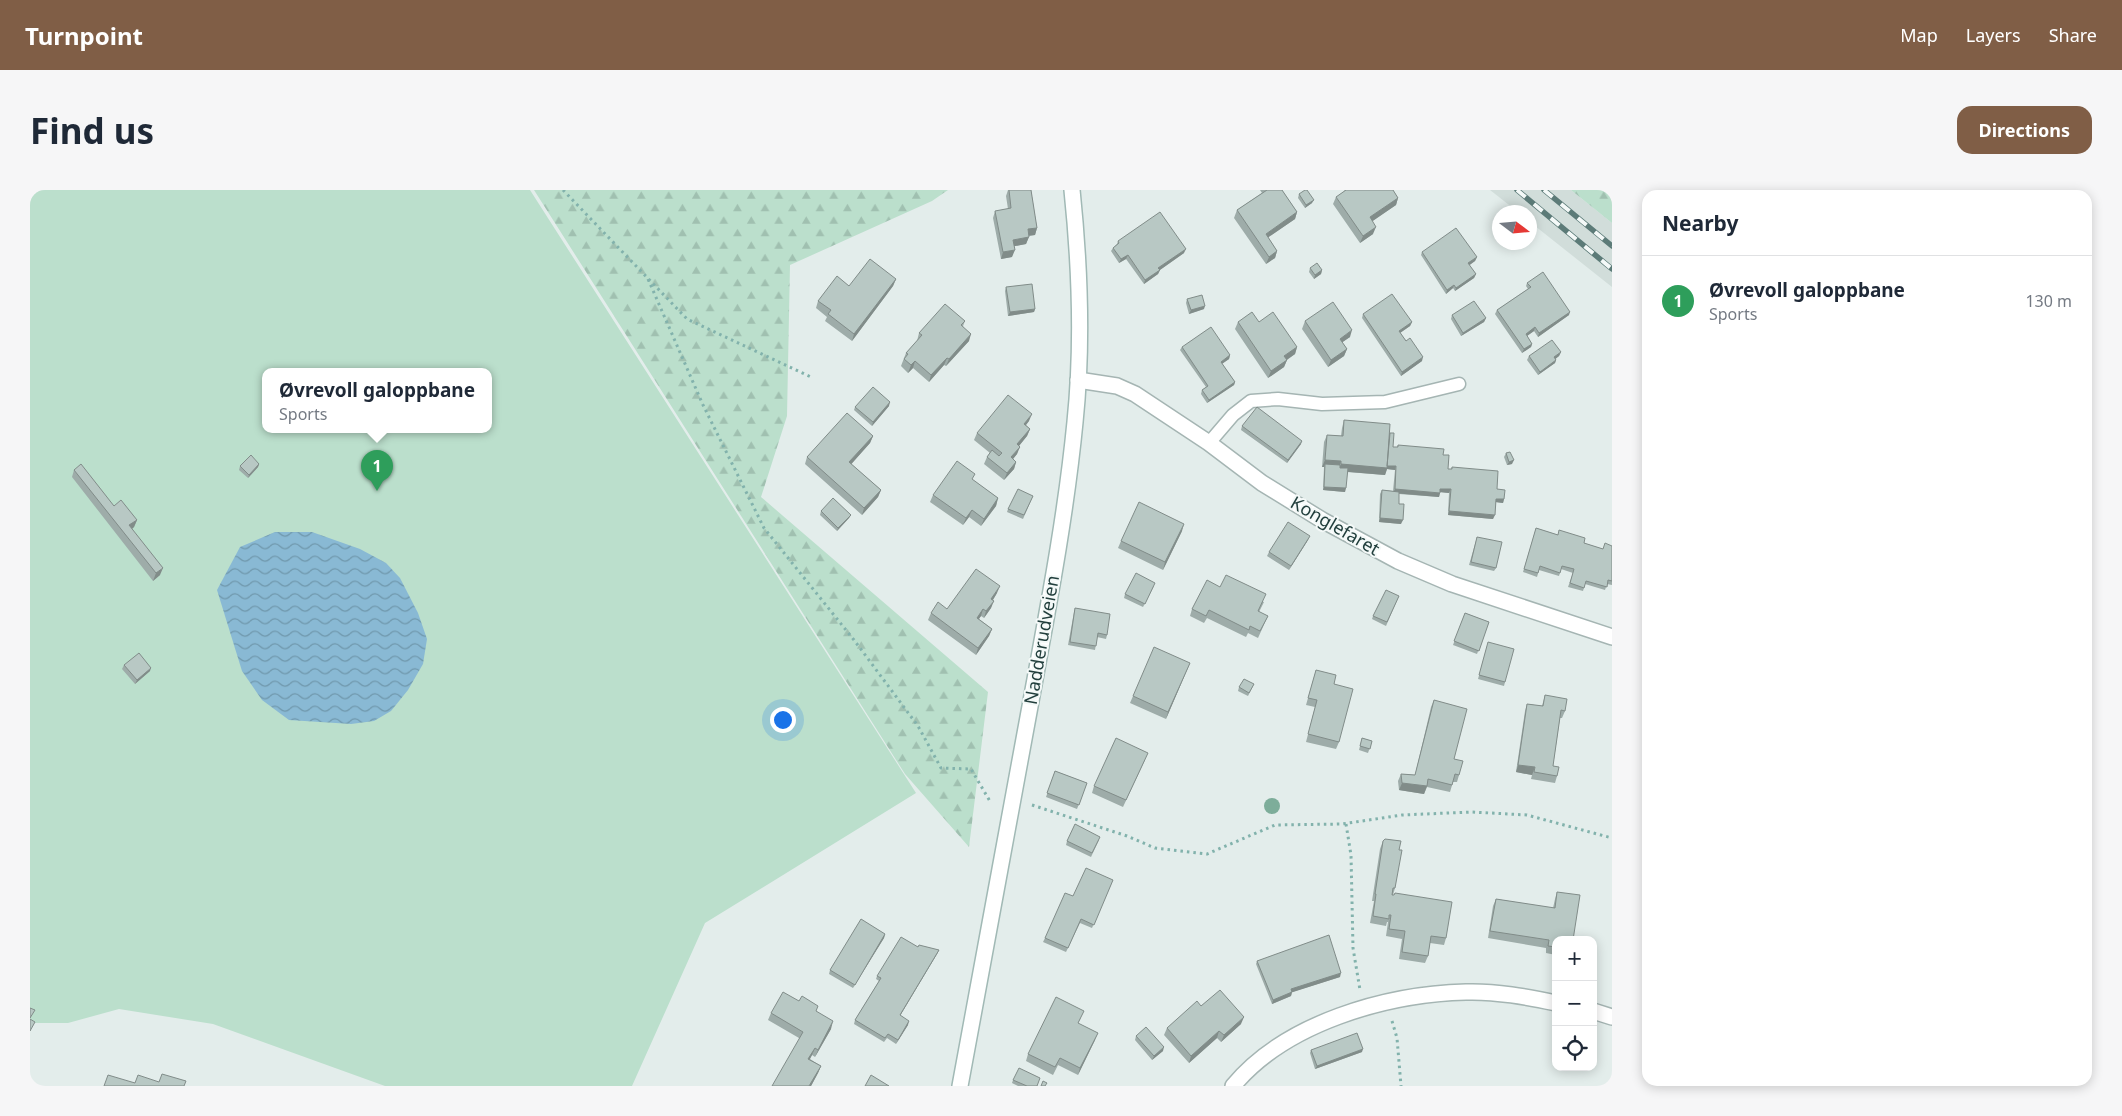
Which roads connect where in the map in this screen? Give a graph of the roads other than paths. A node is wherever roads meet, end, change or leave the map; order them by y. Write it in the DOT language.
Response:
graph roads {
  1 [pos="1072,190"];
  2 [pos="1078,380"];
  3 [pos="1459,384"];
  4 [pos="1209,443"];
  5 [pos="1612,637"];
  6 [pos="1552,1002"];
  7 [pos="1597,1012"];
  8 [pos="1612,1017"];
  9 [pos="960,1086"];
  10 [pos="1233,1086"];
  1 -- 2 [label="street, Nadderudveien"];
  2 -- 4 [label="street, Konglefaret"];
  2 -- 9 [label="street, Nadderudveien"];
  3 -- 4 [label="lane"];
  4 -- 5 [label="street, Konglefaret"];
  6 -- 10 [label="street"];
  7 -- 8 [label="street"];
}
